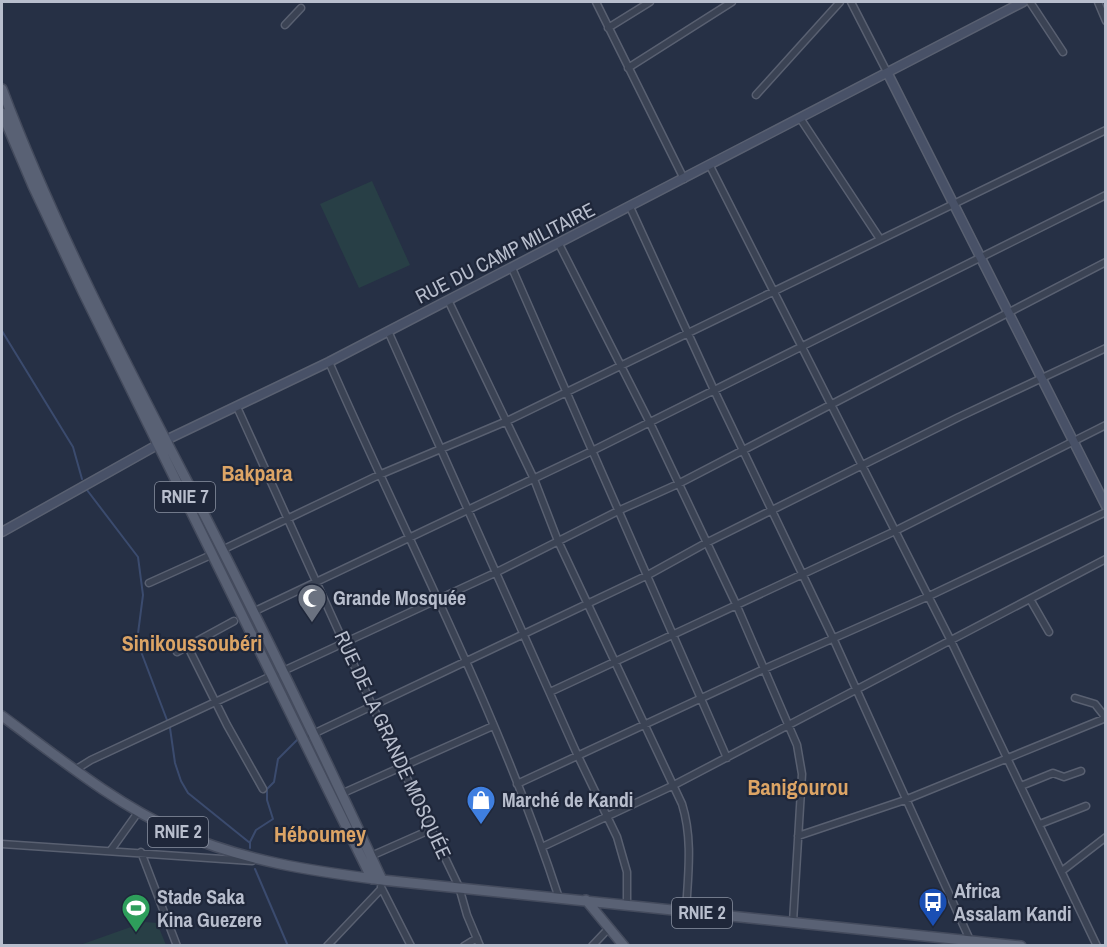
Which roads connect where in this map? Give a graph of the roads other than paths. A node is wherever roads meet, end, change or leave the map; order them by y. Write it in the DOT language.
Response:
graph roads {
  1 [pos="596,2"];
  2 [pos="650,2"];
  3 [pos="732,2"];
  4 [pos="840,2"];
  5 [pos="851,2"];
  6 [pos="1023,2"];
  7 [pos="1030,2"];
  8 [pos="1098,2"];
  9 [pos="302,8"];
  10 [pos="1106,21"];
  11 [pos="285,25"];
  12 [pos="608,28"];
  13 [pos="1063,52"];
  14 [pos="627,68"];
  15 [pos="888,74"];
  16 [pos="2,88"];
  17 [pos="756,95"];
  18 [pos="2,113"];
  19 [pos="800,118"];
  20 [pos="1106,130"];
  21 [pos="710,166"];
  22 [pos="684,178"];
  23 [pos="1106,195"];
  24 [pos="954,203"];
  25 [pos="630,207"];
  26 [pos="880,239"];
  27 [pos="559,244"];
  28 [pos="980,256"];
  29 [pos="1106,262"];
  30 [pos="512,268"];
  31 [pos="776,291"];
  32 [pos="448,300"];
  33 [pos="1009,312"];
  34 [pos="388,331"];
  35 [pos="687,332"];
  36 [pos="802,344"];
  37 [pos="1106,348"];
  38 [pos="329,362"];
  39 [pos="622,364"];
  40 [pos="1042,378"];
  41 [pos="714,390"];
  42 [pos="566,391"];
  43 [pos="831,406"];
  44 [pos="237,407"];
  45 [pos="507,421"];
  46 [pos="650,421"];
  47 [pos="1106,425"];
  48 [pos="1073,440"];
  49 [pos="163,442"];
  50 [pos="441,450"];
  51 [pos="594,450"];
  52 [pos="744,451"];
  53 [pos="861,467"];
  54 [pos="379,475"];
  55 [pos="534,479"];
  56 [pos="678,484"];
  57 [pos="1106,506"];
  58 [pos="620,510"];
  59 [pos="469,511"];
  60 [pos="772,511"];
  61 [pos="1106,512"];
  62 [pos="287,519"];
  63 [pos="2,532"];
  64 [pos="893,532"];
  65 [pos="409,538"];
  66 [pos="558,541"];
  67 [pos="706,543"];
  68 [pos="222,550"];
  69 [pos="212,555"];
  70 [pos="1106,559"];
  71 [pos="497,572"];
  72 [pos="802,573"];
  73 [pos="648,575"];
  74 [pos="316,582"];
  75 [pos="149,583"];
  76 [pos="927,597"];
  77 [pos="1030,599"];
  78 [pos="438,600"];
  79 [pos="588,603"];
  80 [pos="736,604"];
  81 [pos="252,613"];
  82 [pos="234,621"];
  83 [pos="1049,632"];
  84 [pos="524,635"];
  85 [pos="674,635"];
  86 [pos="833,638"];
  87 [pos="951,641"];
  88 [pos="344,642"];
  89 [pos="188,647"];
  90 [pos="177,652"];
  91 [pos="465,661"];
  92 [pos="616,662"];
  93 [pos="764,669"];
  94 [pos="276,674"];
  95 [pos="855,690"];
  96 [pos="550,692"];
  97 [pos="1075,698"];
  98 [pos="702,699"];
  99 [pos="216,702"];
  100 [pos="372,705"];
  101 [pos="2,716"];
  102 [pos="1106,718"];
  103 [pos="645,724"];
  104 [pos="493,726"];
  105 [pos="788,726"];
  106 [pos="311,735"];
  107 [pos="577,754"];
  108 [pos="727,758"];
  109 [pos="1009,759"];
  110 [pos="403,767"];
  111 [pos="75,770"];
  112 [pos="1081,771"];
  113 [pos="518,784"];
  114 [pos="674,785"];
  115 [pos="1022,786"];
  116 [pos="263,789"];
  117 [pos="341,794"];
  118 [pos="905,800"];
  119 [pos="1086,806"];
  120 [pos="139,811"];
  121 [pos="607,814"];
  122 [pos="1040,824"];
  123 [pos="432,829"];
  124 [pos="798,836"];
  125 [pos="1106,837"];
  126 [pos="2,844"];
  127 [pos="543,847"];
  128 [pos="111,850"];
  129 [pos="141,852"];
  130 [pos="371,856"];
  131 [pos="262,861"];
  132 [pos="1062,871"];
  133 [pos="378,883"];
  134 [pos="459,887"];
  135 [pos="559,898"];
  136 [pos="586,900"];
  137 [pos="627,904"];
  138 [pos="686,911"];
  139 [pos="793,922"];
  140 [pos="609,928"];
  141 [pos="477,938"];
  142 [pos="970,940"];
  143 [pos="177,945"];
  144 [pos="327,945"];
  145 [pos="411,945"];
  146 [pos="464,945"];
  147 [pos="480,945"];
  148 [pos="592,945"];
  149 [pos="624,945"];
  150 [pos="1021,945"];
  151 [pos="1097,945"];
  1 -- 12 [label="street"];
  2 -- 12 [label="street"];
  3 -- 14 [label="street"];
  4 -- 17 [label="street"];
  5 -- 15 [label="street"];
  6 -- 15 [label="street, RUE DU CAMP MILITAIRE"];
  7 -- 13 [label="street"];
  8 -- 10 [label="street"];
  9 -- 11 [label="street"];
  12 -- 14 [label="street"];
  14 -- 22 [label="street"];
  15 -- 19 [label="street, RUE DU CAMP MILITAIRE"];
  15 -- 24 [label="street"];
  16 -- 49 [label="main road, RNIE 7"];
  18 -- 49 [label="main road, RNIE 7"];
  19 -- 21 [label="street, RUE DU CAMP MILITAIRE"];
  19 -- 26 [label="street"];
  20 -- 24 [label="street"];
  21 -- 22 [label="street, RUE DU CAMP MILITAIRE"];
  21 -- 31 [label="street"];
  22 -- 25 [label="street, RUE DU CAMP MILITAIRE"];
  23 -- 28 [label="street"];
  24 -- 26 [label="street"];
  24 -- 28 [label="street"];
  25 -- 27 [label="street, RUE DU CAMP MILITAIRE"];
  25 -- 35 [label="street"];
  26 -- 31 [label="street"];
  27 -- 30 [label="street, RUE DU CAMP MILITAIRE"];
  27 -- 39 [label="street"];
  28 -- 33 [label="street"];
  28 -- 36 [label="street"];
  29 -- 33 [label="street"];
  30 -- 32 [label="street, RUE DU CAMP MILITAIRE"];
  30 -- 42 [label="street"];
  31 -- 35 [label="street"];
  31 -- 36 [label="street"];
  32 -- 34 [label="street, RUE DU CAMP MILITAIRE"];
  32 -- 45 [label="street"];
  33 -- 40 [label="street"];
  33 -- 43 [label="street"];
  34 -- 38 [label="street, RUE DU CAMP MILITAIRE"];
  34 -- 50 [label="street"];
  35 -- 39 [label="street"];
  35 -- 41 [label="street"];
  36 -- 41 [label="street"];
  36 -- 43 [label="street"];
  37 -- 40 [label="street"];
  38 -- 44 [label="street, RUE DU CAMP MILITAIRE"];
  38 -- 54 [label="street"];
  39 -- 42 [label="street"];
  39 -- 46 [label="street"];
  40 -- 48 [label="street"];
  40 -- 53 [label="street"];
  41 -- 46 [label="street"];
  41 -- 52 [label="street"];
  42 -- 45 [label="street"];
  42 -- 51 [label="street"];
  43 -- 52 [label="street"];
  43 -- 53 [label="street"];
  44 -- 49 [label="street, RUE DU CAMP MILITAIRE"];
  44 -- 62 [label="street, RUE DE LA GRANDE MOSQUÉE"];
  45 -- 50 [label="street"];
  45 -- 55 [label="street"];
  46 -- 51 [label="street"];
  46 -- 56 [label="street"];
  47 -- 48 [label="street"];
  48 -- 57 [label="street"];
  48 -- 64 [label="street"];
  49 -- 63 [label="street, RUE DU CAMP MILITAIRE"];
  49 -- 68 [label="main road, RNIE 7"];
  49 -- 69 [label="main road, RNIE 7"];
  50 -- 54 [label="street"];
  50 -- 59 [label="street"];
  51 -- 55 [label="street"];
  51 -- 58 [label="street"];
  52 -- 56 [label="street"];
  52 -- 60 [label="street"];
  53 -- 60 [label="street"];
  53 -- 64 [label="street"];
  54 -- 62 [label="street"];
  54 -- 65 [label="street"];
  55 -- 59 [label="street"];
  55 -- 66 [label="street"];
  56 -- 58 [label="street"];
  56 -- 67 [label="street"];
  58 -- 66 [label="street"];
  58 -- 73 [label="street"];
  59 -- 65 [label="street"];
  59 -- 71 [label="street"];
  60 -- 67 [label="street"];
  60 -- 72 [label="street"];
  61 -- 76 [label="street"];
  62 -- 68 [label="street"];
  62 -- 74 [label="street, RUE DE LA GRANDE MOSQUÉE"];
  64 -- 72 [label="street"];
  64 -- 76 [label="street"];
  65 -- 74 [label="street"];
  65 -- 78 [label="street"];
  66 -- 71 [label="street"];
  66 -- 79 [label="street"];
  67 -- 73 [label="street"];
  67 -- 80 [label="street"];
  68 -- 81 [label="main road, RNIE 7"];
  69 -- 75 [label="street"];
  69 -- 94 [label="main road, RNIE 7"];
  70 -- 77 [label="street"];
  71 -- 78 [label="street"];
  71 -- 84 [label="street"];
  72 -- 80 [label="street"];
  72 -- 86 [label="street"];
  73 -- 79 [label="street"];
  73 -- 85 [label="street"];
  74 -- 81 [label="street"];
  74 -- 88 [label="street, RUE DE LA GRANDE MOSQUÉE"];
  76 -- 86 [label="street"];
  76 -- 87 [label="street"];
  77 -- 83 [label="street"];
  77 -- 87 [label="street"];
  78 -- 88 [label="street"];
  78 -- 91 [label="street"];
  79 -- 84 [label="street"];
  79 -- 92 [label="street"];
  80 -- 85 [label="street"];
  80 -- 93 [label="street"];
  81 -- 94 [label="main road, RNIE 7"];
  82 -- 89 [label="street"];
  84 -- 91 [label="street"];
  84 -- 96 [label="street"];
  85 -- 92 [label="street"];
  85 -- 98 [label="street"];
  86 -- 93 [label="street"];
  86 -- 95 [label="street"];
  87 -- 95 [label="street"];
  87 -- 109 [label="street"];
  88 -- 94 [label="street"];
  88 -- 100 [label="street, RUE DE LA GRANDE MOSQUÉE"];
  89 -- 90 [label="street"];
  89 -- 99 [label="street"];
  91 -- 100 [label="street"];
  91 -- 104 [label="street"];
  92 -- 96 [label="street"];
  92 -- 103 [label="street"];
  93 -- 98 [label="street"];
  93 -- 105 [label="street"];
  94 -- 99 [label="street"];
  94 -- 106 [label="main road, RNIE 7"];
  94 -- 133 [label="main road, RNIE 7"];
  95 -- 105 [label="street"];
  95 -- 118 [label="street"];
  96 -- 107 [label="street"];
  97 -- 102 [label="street"];
  98 -- 103 [label="street"];
  98 -- 108 [label="street"];
  99 -- 111 [label="street"];
  99 -- 116 [label="street"];
  100 -- 106 [label="street"];
  100 -- 110 [label="street, RUE DE LA GRANDE MOSQUÉE"];
  101 -- 111 [label="main road, RNIE 2"];
  102 -- 109 [label="street"];
  103 -- 107 [label="street"];
  103 -- 114 [label="street"];
  104 -- 110 [label="street"];
  104 -- 113 [label="street"];
  105 -- 108 [label="street"];
  105 -- 124 [label="street"];
  106 -- 117 [label="main road, RNIE 7"];
  107 -- 113 [label="street"];
  107 -- 121 [label="street"];
  108 -- 114 [label="street"];
  109 -- 115 [label="street"];
  109 -- 118 [label="street"];
  110 -- 117 [label="street"];
  110 -- 123 [label="street, RUE DE LA GRANDE MOSQUÉE"];
  111 -- 120 [label="main road, RNIE 2"];
  112 -- 115 [label="street"];
  113 -- 127 [label="street"];
  114 -- 121 [label="street"];
  114 -- 138 [label="street"];
  115 -- 122 [label="street"];
  117 -- 130 [label="main road, RNIE 7"];
  118 -- 124 [label="street"];
  118 -- 142 [label="street"];
  119 -- 122 [label="street"];
  120 -- 128 [label="street"];
  120 -- 131 [label="main road, RNIE 2"];
  121 -- 127 [label="street"];
  121 -- 137 [label="street"];
  122 -- 132 [label="street"];
  123 -- 130 [label="street"];
  123 -- 134 [label="street, RUE DE LA GRANDE MOSQUÉE"];
  124 -- 139 [label="street"];
  125 -- 132 [label="street"];
  126 -- 128 [label="street"];
  127 -- 135 [label="street"];
  128 -- 129 [label="street"];
  129 -- 131 [label="street"];
  129 -- 143 [label="street"];
  130 -- 133 [label="main road, RNIE 7"];
  131 -- 133 [label="main road, RNIE 2"];
  132 -- 151 [label="street"];
  133 -- 134 [label="main road, RNIE 2"];
  133 -- 144 [label="street"];
  133 -- 145 [label="street"];
  134 -- 135 [label="main road, RNIE 2"];
  134 -- 141 [label="street, RUE DE LA GRANDE MOSQUÉE"];
  135 -- 136 [label="main road, RNIE 2"];
  136 -- 137 [label="main road, RNIE 2"];
  136 -- 140 [label="main road"];
  137 -- 138 [label="main road, RNIE 2"];
  138 -- 139 [label="main road, RNIE 2"];
  139 -- 142 [label="main road, RNIE 2"];
  140 -- 148 [label="street"];
  140 -- 149 [label="main road"];
  141 -- 146 [label="street"];
  141 -- 147 [label="street, RUE DE LA GRANDE MOSQUÉE"];
  142 -- 150 [label="main road, RNIE 2"];
}
